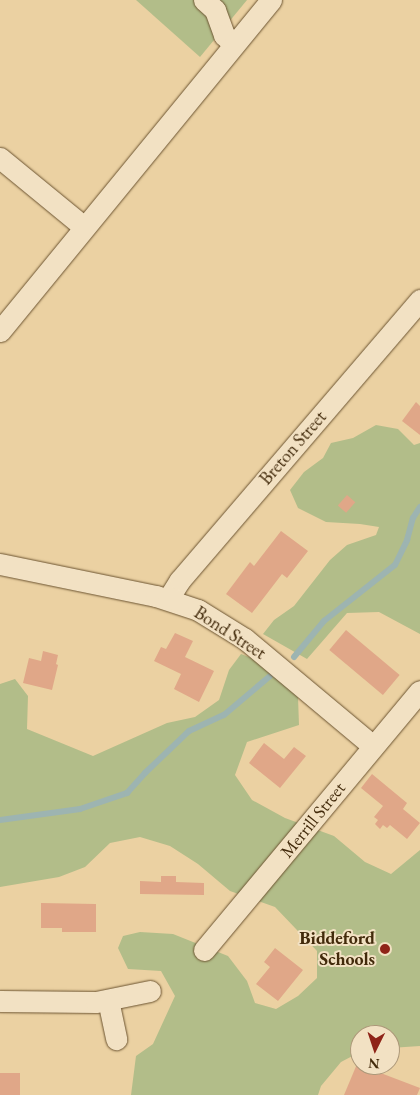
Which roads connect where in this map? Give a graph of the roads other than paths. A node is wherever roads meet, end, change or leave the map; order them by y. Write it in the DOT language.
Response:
graph roads {
  1 [pos="204,0"];
  2 [pos="272,0"];
  3 [pos="234,44"];
  4 [pos="0,158"];
  5 [pos="84,227"];
  6 [pos="420,300"];
  7 [pos="0,331"];
  8 [pos="0,564"];
  9 [pos="168,598"];
  10 [pos="420,691"];
  11 [pos="372,746"];
  12 [pos="204,950"];
  13 [pos="150,991"];
  14 [pos="108,1000"];
  15 [pos="0,1001"];
  16 [pos="116,1039"];
  1 -- 3 [label="street"];
  2 -- 3 [label="street"];
  3 -- 5 [label="street"];
  4 -- 5 [label="street"];
  5 -- 7 [label="street"];
  6 -- 9 [label="street, Breton Street"];
  8 -- 9 [label="street, Bond Street"];
  9 -- 11 [label="street, Bond Street"];
  10 -- 11 [label="street, Merrill Street"];
  11 -- 12 [label="street, Merrill Street"];
  13 -- 14 [label="street"];
  14 -- 15 [label="street"];
  14 -- 16 [label="street"];
}
